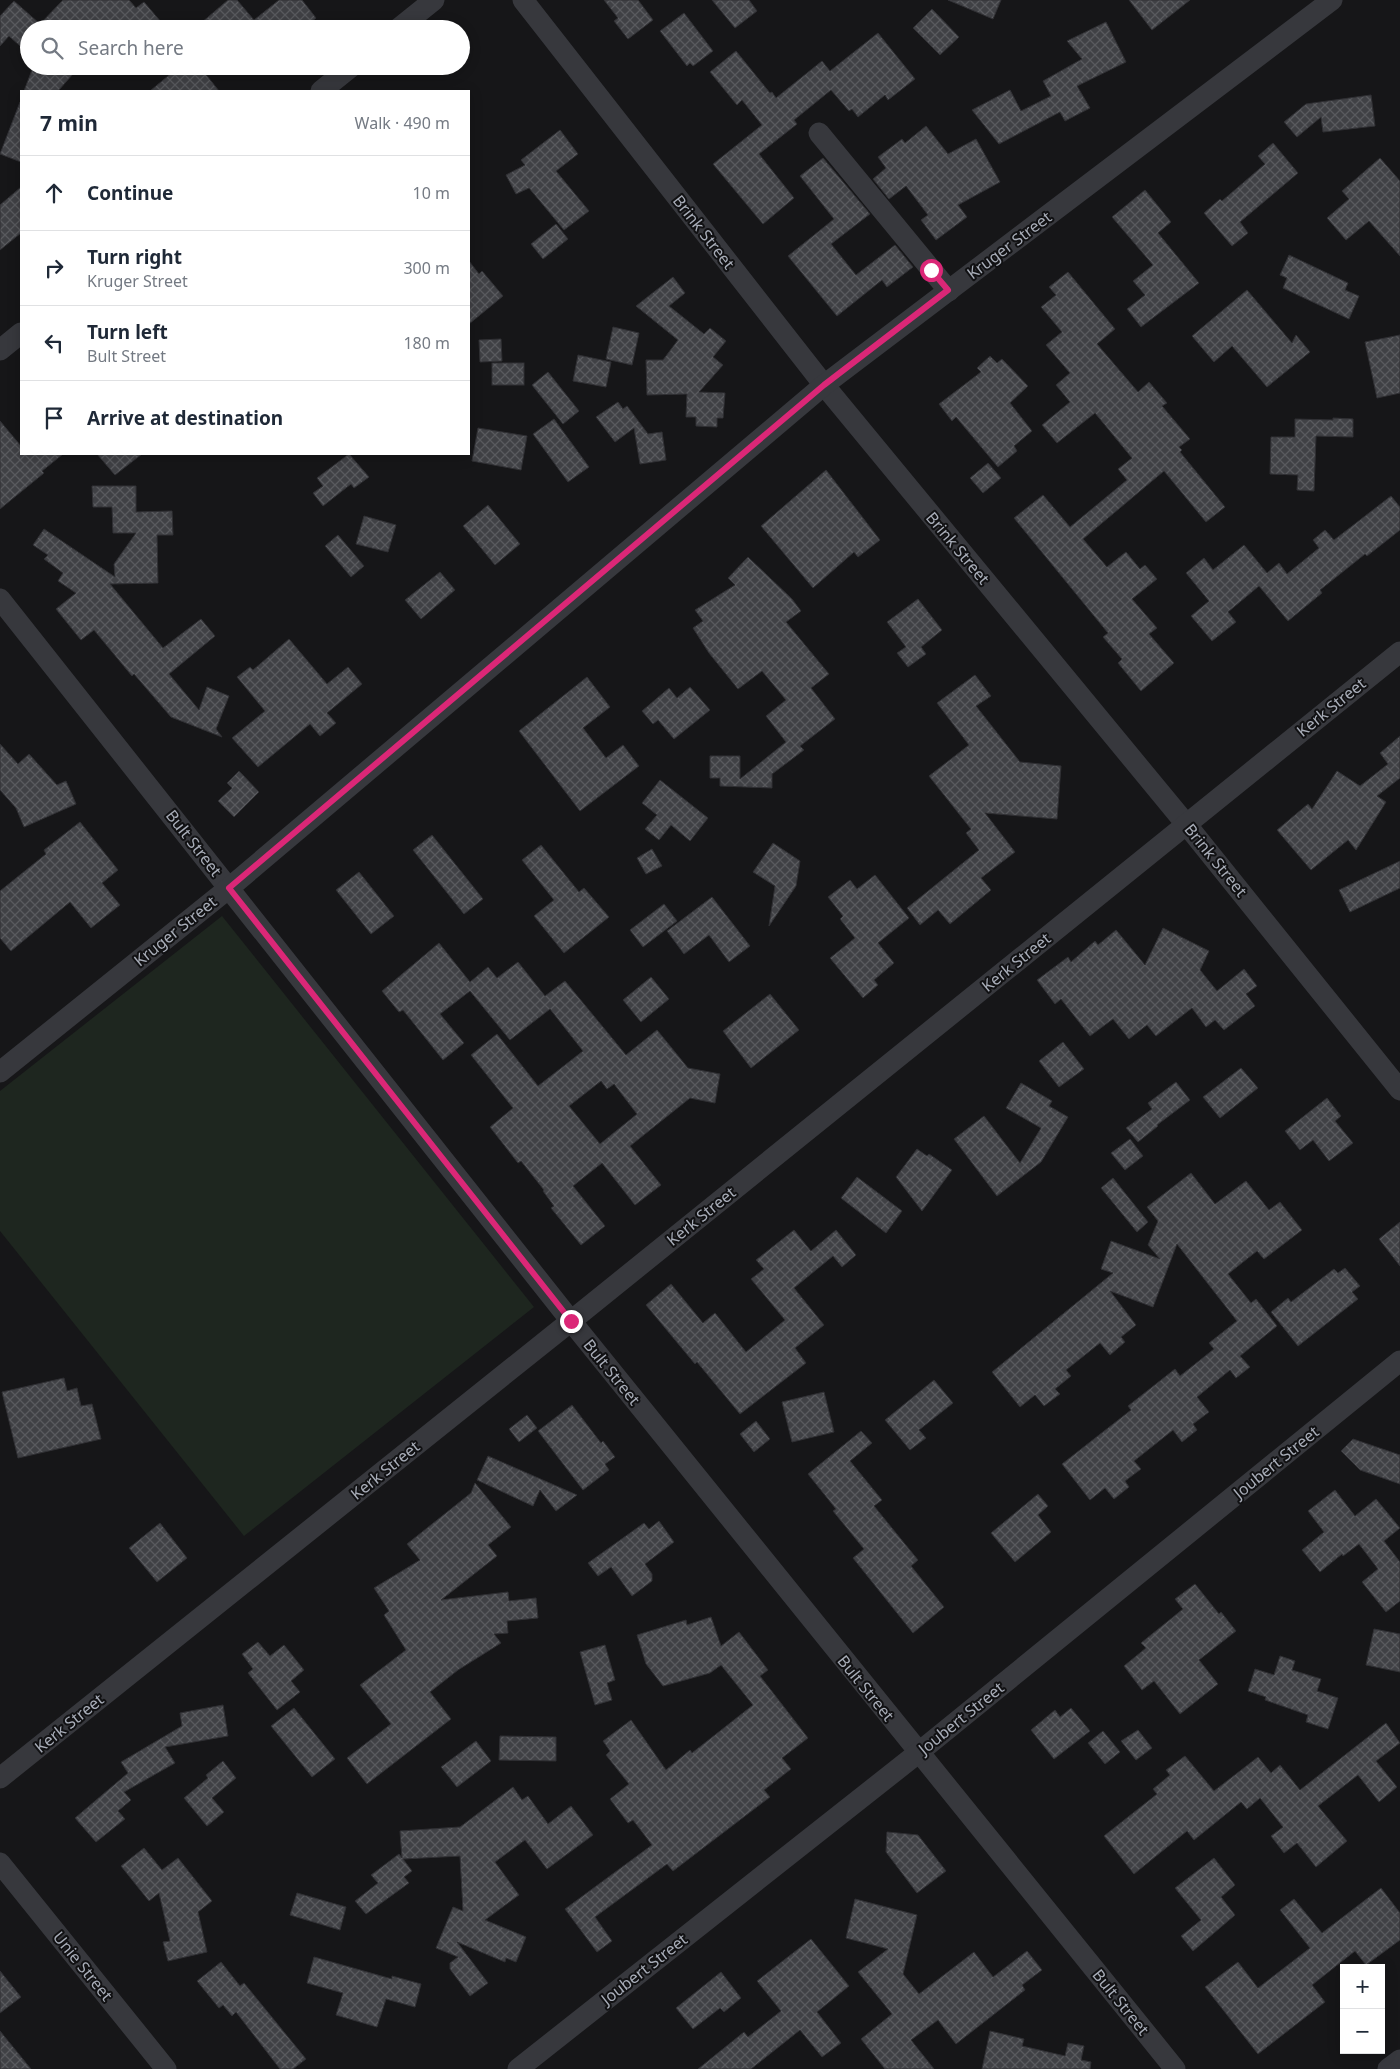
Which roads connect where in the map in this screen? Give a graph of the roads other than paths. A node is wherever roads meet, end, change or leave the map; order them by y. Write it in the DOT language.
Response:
graph roads {
  1 [pos="434,0"];
  2 [pos="523,0"];
  3 [pos="1332,0"];
  4 [pos="409,20"];
  5 [pos="341,75"];
  6 [pos="322,90"];
  7 [pos="820,133"];
  8 [pos="948,290"];
  9 [pos="20,334"];
  10 [pos="0,350"];
  11 [pos="824,385"];
  12 [pos="0,599"];
  13 [pos="1400,652"];
  14 [pos="1186,824"];
  15 [pos="229,888"];
  16 [pos="0,1072"];
  17 [pos="1400,1090"];
  18 [pos="571,1321"];
  19 [pos="1400,1361"];
  20 [pos="918,1752"];
  21 [pos="0,1778"];
  22 [pos="0,1863"];
  23 [pos="1400,2060"];
  24 [pos="166,2069"];
  25 [pos="518,2069"];
  26 [pos="1175,2069"];
  27 [pos="1388,2069"];
  1 -- 4 [label="street"];
  2 -- 11 [label="street, Brink Street"];
  3 -- 8 [label="street, Kruger Street"];
  5 -- 6 [label="street"];
  7 -- 8 [label="street"];
  8 -- 11 [label="street, Kruger Street"];
  9 -- 10 [label="street"];
  11 -- 14 [label="street, Brink Street"];
  11 -- 15 [label="street, Kruger Street"];
  12 -- 15 [label="street, Bult Street"];
  13 -- 14 [label="street, Kerk Street"];
  14 -- 17 [label="street, Brink Street"];
  14 -- 18 [label="street, Kerk Street"];
  15 -- 16 [label="street, Kruger Street"];
  15 -- 18 [label="street, Bult Street"];
  18 -- 20 [label="street, Bult Street"];
  18 -- 21 [label="street, Kerk Street"];
  19 -- 20 [label="street, Joubert Street"];
  20 -- 25 [label="street, Joubert Street"];
  20 -- 26 [label="street, Bult Street"];
  22 -- 24 [label="street, Unie Street"];
  23 -- 27 [label="street"];
}
